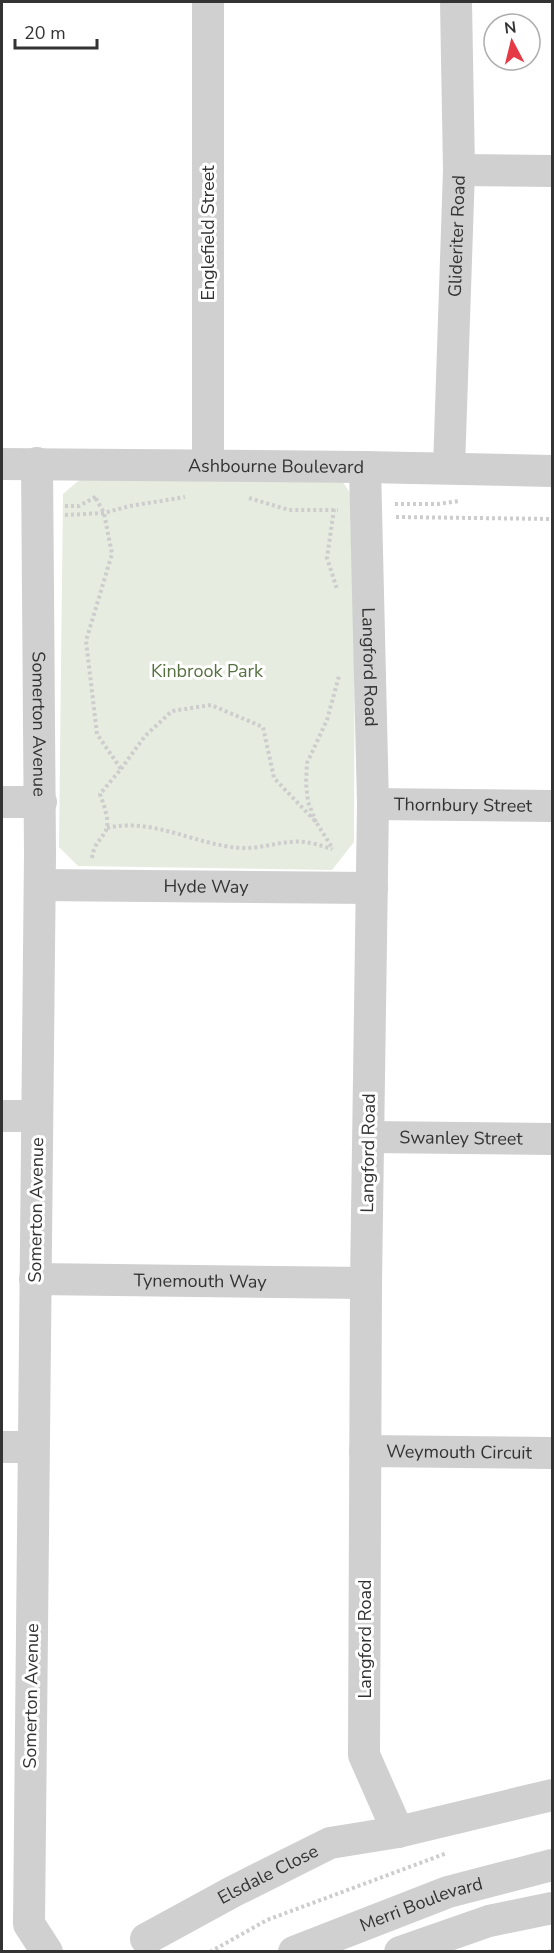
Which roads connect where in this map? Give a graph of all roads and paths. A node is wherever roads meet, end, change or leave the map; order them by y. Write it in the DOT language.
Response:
graph roads {
  1 [pos="208,2"];
  2 [pos="456,2"];
  3 [pos="459,170"];
  4 [pos="552,171"];
  5 [pos="37,463"];
  6 [pos="2,464"];
  7 [pos="208,465"];
  8 [pos="364,467"];
  9 [pos="449,468"];
  10 [pos="552,471"];
  11 [pos="85,491"];
  12 [pos="186,497"];
  13 [pos="248,497"];
  14 [pos="334,509"];
  15 [pos="104,513"];
  16 [pos="365,516"];
  17 [pos="36,517"];
  18 [pos="552,519"];
  19 [pos="338,592"];
  20 [pos="339,674"];
  21 [pos="121,768"];
  22 [pos="2,802"];
  23 [pos="40,802"];
  24 [pos="373,804"];
  25 [pos="552,806"];
  26 [pos="316,822"];
  27 [pos="107,828"];
  28 [pos="40,885"];
  29 [pos="93,886"];
  30 [pos="372,888"];
  31 [pos="2,1116"];
  32 [pos="37,1116"];
  33 [pos="369,1137"];
  34 [pos="552,1138"];
  35 [pos="35,1279"];
  36 [pos="366,1283"];
  37 [pos="2,1447"];
  38 [pos="33,1447"];
  39 [pos="365,1452"];
  40 [pos="552,1453"];
  41 [pos="552,1795"];
  42 [pos="398,1832"];
  43 [pos="448,1853"];
  44 [pos="552,1865"];
  45 [pos="552,1908"];
  46 [pos="146,1939"];
  47 [pos="47,1952"];
  48 [pos="210,1952"];
  49 [pos="294,1952"];
  50 [pos="400,1952"];
  1 -- 7 [label="street, Englefield Street"];
  2 -- 3 [label="street, Glideriter Road"];
  3 -- 4 [label="street"];
  3 -- 9 [label="street, Glideriter Road"];
  5 -- 6 [label="street, Ashbourne Boulevard"];
  5 -- 7 [label="street, Ashbourne Boulevard"];
  5 -- 17 [label="street, Somerton Avenue"];
  7 -- 8 [label="street, Ashbourne Boulevard"];
  8 -- 9 [label="street, Ashbourne Boulevard"];
  8 -- 14 [label="path"];
  8 -- 16 [label="street, Langford Road"];
  9 -- 10 [label="street, Ashbourne Boulevard"];
  11 -- 15 [label="path"];
  12 -- 15 [label="path"];
  13 -- 14 [label="path"];
  14 -- 16 [label="path"];
  14 -- 19 [label="path"];
  15 -- 17 [label="path"];
  15 -- 21 [label="path"];
  16 -- 18 [label="path"];
  16 -- 24 [label="street, Langford Road"];
  17 -- 23 [label="street, Somerton Avenue"];
  20 -- 26 [label="path"];
  21 -- 26 [label="path"];
  21 -- 27 [label="path"];
  22 -- 23 [label="street"];
  23 -- 28 [label="street, Somerton Avenue"];
  24 -- 25 [label="street, Thornbury Street"];
  24 -- 30 [label="street, Langford Road"];
  26 -- 27 [label="path"];
  27 -- 29 [label="path"];
  28 -- 29 [label="street, Hyde Way"];
  28 -- 32 [label="street, Somerton Avenue"];
  29 -- 30 [label="street, Hyde Way"];
  30 -- 33 [label="street, Langford Road"];
  31 -- 32 [label="street"];
  32 -- 35 [label="street, Somerton Avenue"];
  33 -- 34 [label="street, Swanley Street"];
  33 -- 36 [label="street, Langford Road"];
  35 -- 36 [label="street, Tynemouth Way"];
  35 -- 38 [label="street, Somerton Avenue"];
  36 -- 39 [label="street, Langford Road"];
  37 -- 38 [label="street"];
  38 -- 47 [label="street, Somerton Avenue"];
  39 -- 40 [label="street, Weymouth Circuit"];
  39 -- 42 [label="street, Langford Road"];
  41 -- 42 [label="street"];
  42 -- 46 [label="street, Elsdale Close"];
  43 -- 48 [label="path"];
  44 -- 49 [label="street, Merri Boulevard"];
  45 -- 50 [label="street, Merri Boulevard"];
}
